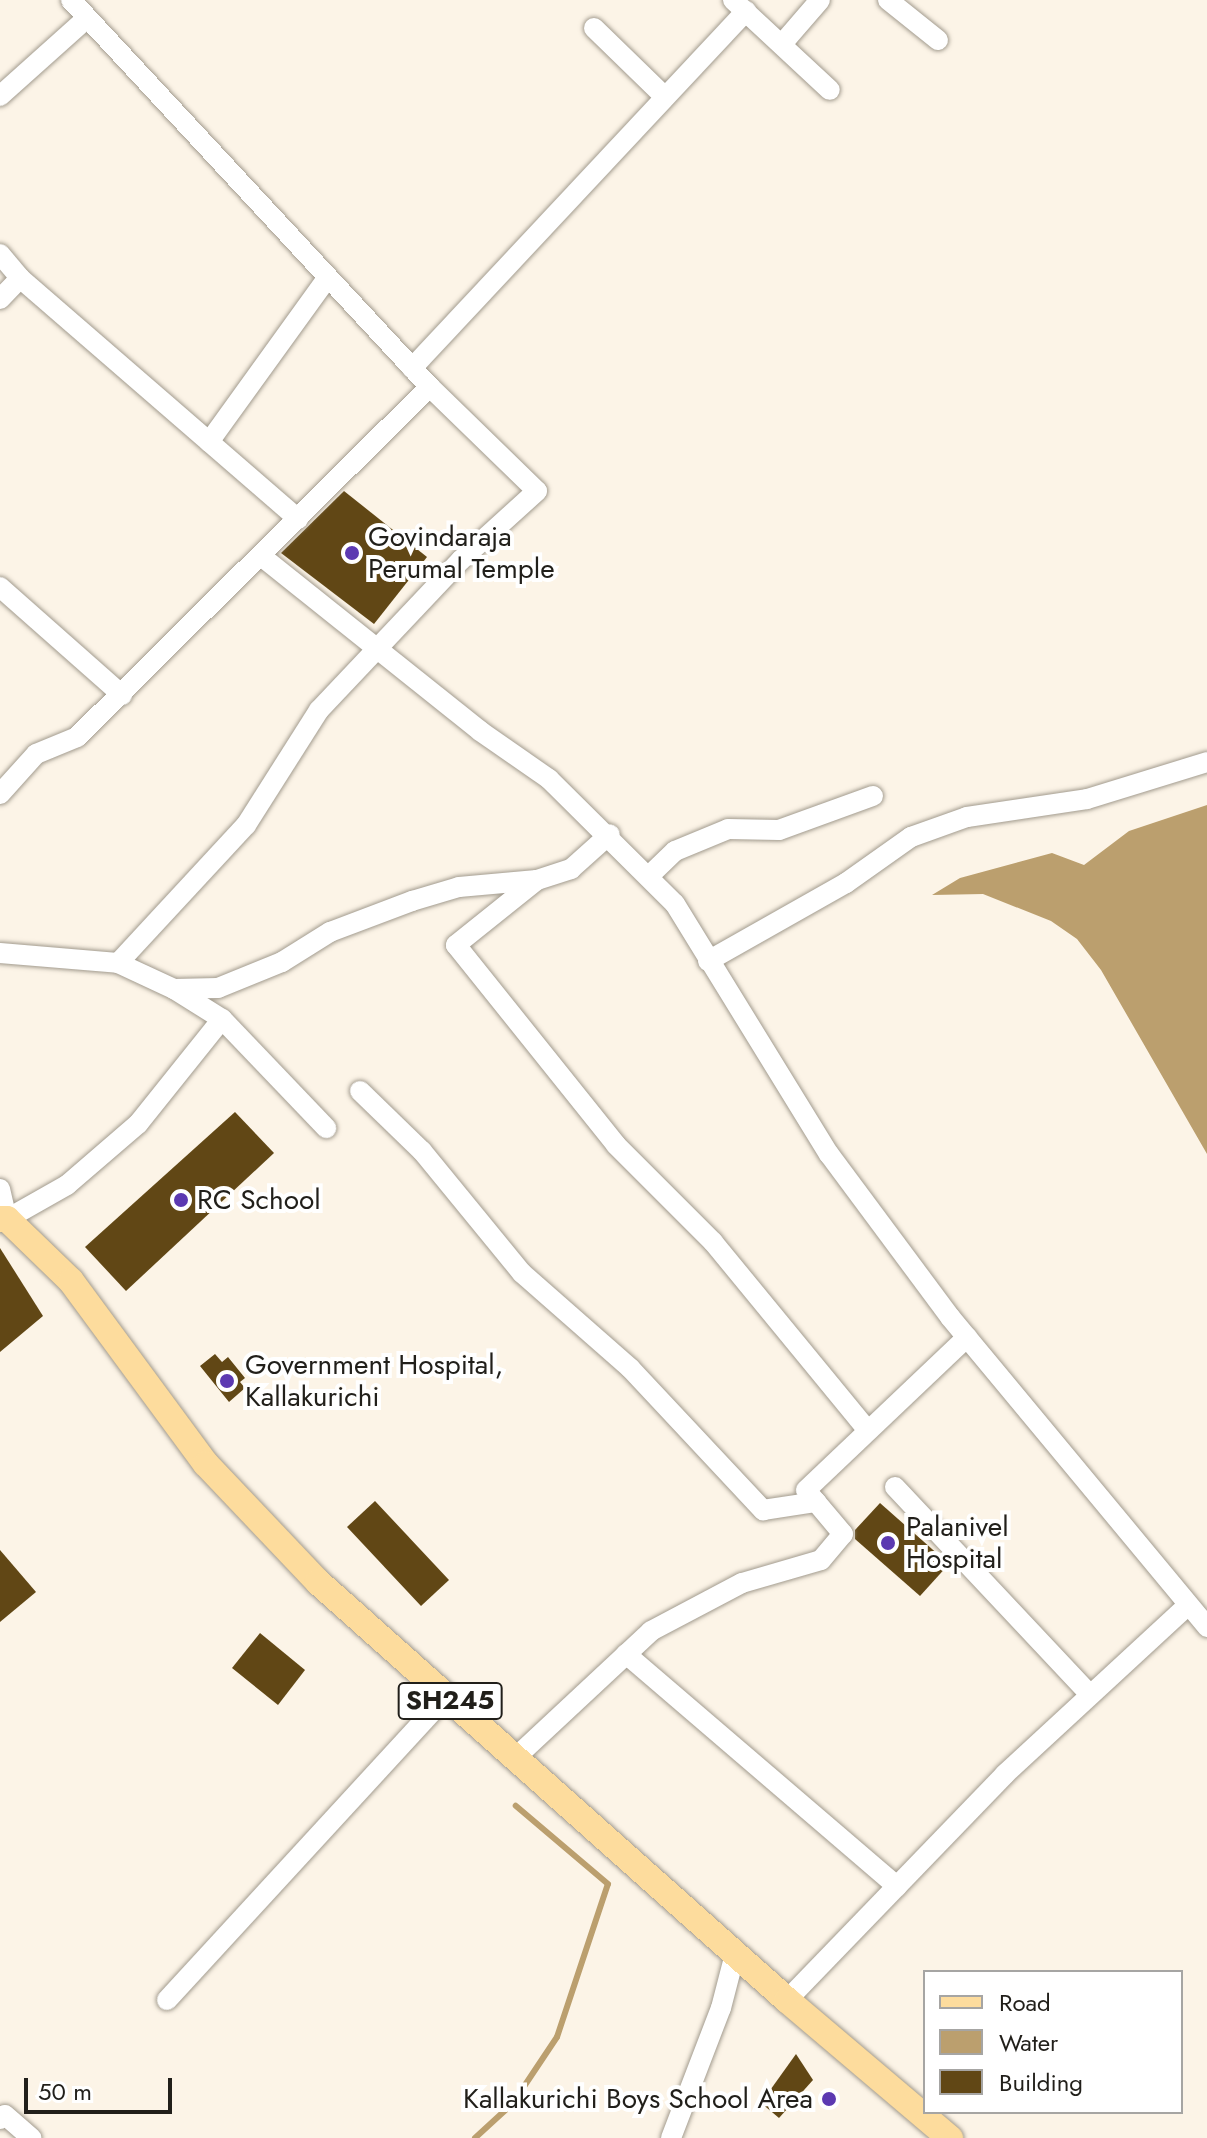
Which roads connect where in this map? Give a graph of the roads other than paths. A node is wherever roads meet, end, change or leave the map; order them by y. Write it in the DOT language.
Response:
graph roads {
  1 [pos="71,0"];
  2 [pos="820,0"];
  3 [pos="888,0"];
  4 [pos="740,5"];
  5 [pos="87,18"];
  6 [pos="594,28"];
  7 [pos="938,40"];
  8 [pos="782,44"];
  9 [pos="830,90"];
  10 [pos="0,96"];
  11 [pos="665,97"];
  12 [pos="0,254"];
  13 [pos="328,277"];
  14 [pos="20,278"];
  15 [pos="0,299"];
  16 [pos="412,368"];
  17 [pos="430,387"];
  18 [pos="209,442"];
  19 [pos="298,519"];
  20 [pos="261,556"];
  21 [pos="0,587"];
  22 [pos="381,651"];
  23 [pos="122,695"];
  24 [pos="1207,762"];
  25 [pos="0,794"];
  26 [pos="873,796"];
  27 [pos="610,834"];
  28 [pos="649,876"];
  29 [pos="537,880"];
  30 [pos="0,953"];
  31 [pos="708,961"];
  32 [pos="118,963"];
  33 [pos="174,989"];
  34 [pos="222,1019"];
  35 [pos="360,1091"];
  36 [pos="326,1128"];
  37 [pos="0,1189"];
  38 [pos="4,1219"];
  39 [pos="967,1337"];
  40 [pos="868,1431"];
  41 [pos="895,1487"];
  42 [pos="816,1502"];
  43 [pos="1188,1605"];
  44 [pos="1207,1627"];
  45 [pos="626,1654"];
  46 [pos="1090,1695"];
  47 [pos="446,1697"];
  48 [pos="515,1758"];
  49 [pos="897,1886"];
  50 [pos="735,1954"];
  51 [pos="167,2000"];
  52 [pos="787,2000"];
  53 [pos="0,2119"];
  54 [pos="31,2138"];
  55 [pos="671,2138"];
  56 [pos="950,2138"];
  1 -- 5 [label="street"];
  2 -- 8 [label="street"];
  3 -- 7 [label="street"];
  4 -- 8 [label="street"];
  4 -- 11 [label="street"];
  5 -- 10 [label="street"];
  5 -- 13 [label="street"];
  6 -- 11 [label="street"];
  8 -- 9 [label="street"];
  11 -- 16 [label="street"];
  12 -- 14 [label="street"];
  13 -- 16 [label="street"];
  13 -- 18 [label="street"];
  14 -- 15 [label="street"];
  14 -- 18 [label="street"];
  16 -- 17 [label="street"];
  17 -- 19 [label="street"];
  17 -- 22 [label="street"];
  18 -- 19 [label="street"];
  19 -- 20 [label="street"];
  20 -- 22 [label="street"];
  20 -- 23 [label="street"];
  21 -- 23 [label="street"];
  22 -- 27 [label="street"];
  22 -- 32 [label="street"];
  23 -- 25 [label="street"];
  24 -- 31 [label="street"];
  26 -- 28 [label="street"];
  27 -- 28 [label="street"];
  27 -- 29 [label="street"];
  28 -- 31 [label="street"];
  29 -- 33 [label="street"];
  29 -- 40 [label="street"];
  30 -- 32 [label="street"];
  31 -- 39 [label="street"];
  32 -- 33 [label="street"];
  33 -- 34 [label="street"];
  34 -- 36 [label="street"];
  34 -- 38 [label="street"];
  35 -- 42 [label="street"];
  37 -- 38 [label="street"];
  38 -- 47 [label="main road, SH245"];
  39 -- 40 [label="street"];
  39 -- 43 [label="street"];
  40 -- 42 [label="street"];
  41 -- 46 [label="street"];
  42 -- 45 [label="street"];
  43 -- 44 [label="street"];
  43 -- 46 [label="street"];
  45 -- 48 [label="street"];
  45 -- 49 [label="street"];
  46 -- 49 [label="street"];
  47 -- 48 [label="main road, SH245"];
  47 -- 51 [label="street"];
  48 -- 50 [label="main road, SH245"];
  49 -- 52 [label="street"];
  50 -- 52 [label="main road, SH245"];
  50 -- 55 [label="street"];
  52 -- 56 [label="main road, SH245"];
  53 -- 54 [label="street"];
}
